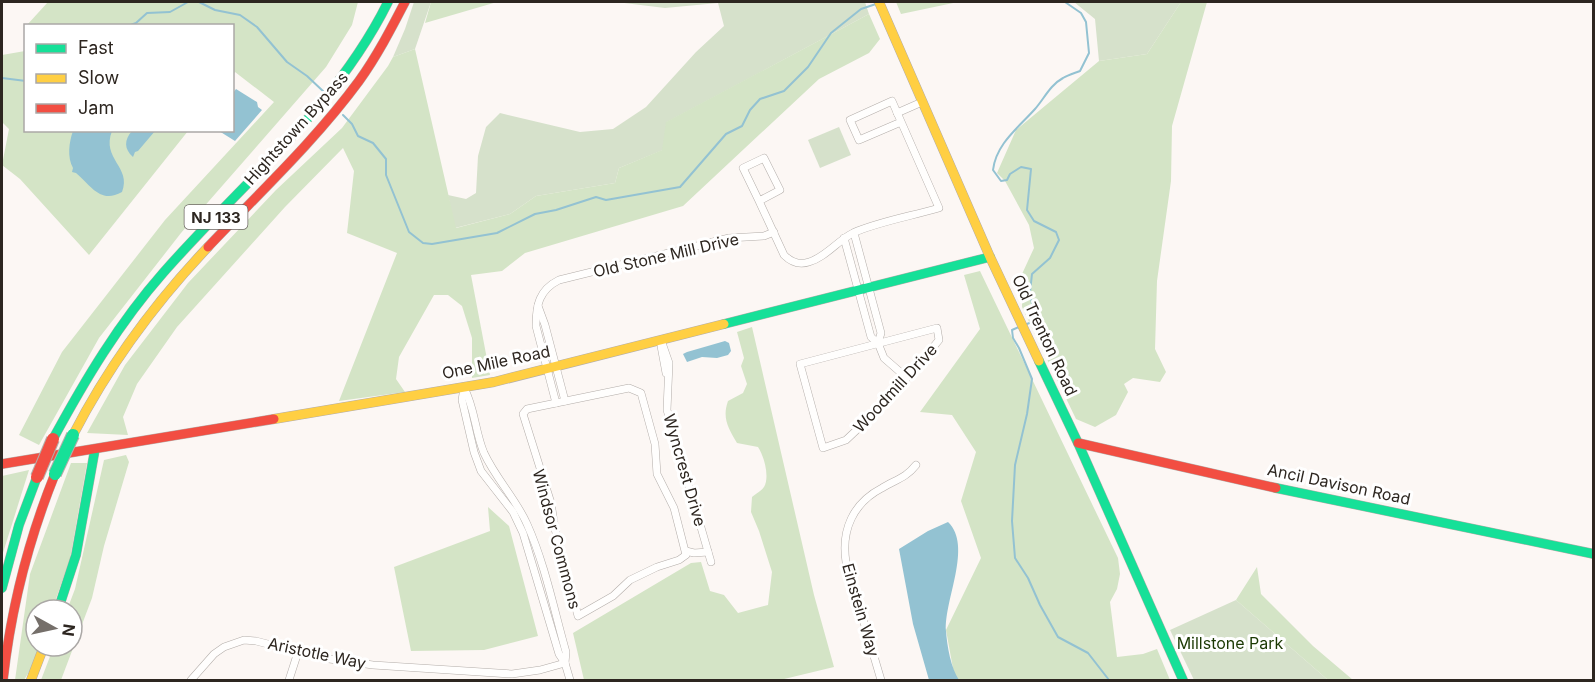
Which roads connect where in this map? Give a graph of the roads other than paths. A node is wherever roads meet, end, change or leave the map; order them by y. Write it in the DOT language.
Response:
graph roads {
  1 [pos="388,2"];
  2 [pos="405,2"];
  3 [pos="879,2"];
  4 [pos="922,102"];
  5 [pos="897,113"];
  6 [pos="901,122"];
  7 [pos="759,201"];
  8 [pos="774,232"];
  9 [pos="854,232"];
  10 [pos="844,238"];
  11 [pos="990,257"];
  12 [pos="863,288"];
  13 [pos="661,340"];
  14 [pos="878,344"];
  15 [pos="551,368"];
  16 [pos="907,378"];
  17 [pos="464,388"];
  18 [pos="565,400"];
  19 [pos="555,403"];
  20 [pos="1078,443"];
  21 [pos="95,449"];
  22 [pos="2,464"];
  23 [pos="916,465"];
  24 [pos="686,551"];
  25 [pos="708,552"];
  26 [pos="1593,554"];
  27 [pos="711,562"];
  28 [pos="2,588"];
  29 [pos="62,598"];
  30 [pos="298,652"];
  31 [pos="40,658"];
  32 [pos="565,663"];
  33 [pos="3,681"];
  34 [pos="31,681"];
  35 [pos="191,681"];
  36 [pos="289,681"];
  37 [pos="570,681"];
  38 [pos="881,681"];
  39 [pos="1183,681"];
  1 -- 28 [label="main road, Hightstown Bypass / NJ 133, bridge"];
  2 -- 33 [label="main road, Hightstown Bypass / NJ 133, bridge"];
  3 -- 4 [label="main road, Old Trenton Road"];
  4 -- 5 [label="street"];
  4 -- 11 [label="main road, Old Trenton Road"];
  5 -- 6 [label="street"];
  5 -- 6 [label="street"];
  6 -- 9 [label="street"];
  7 -- 7 [label="street"];
  7 -- 8 [label="street"];
  8 -- 10 [label="street"];
  8 -- 15 [label="street, Old Stone Mill Drive"];
  9 -- 10 [label="street"];
  9 -- 12 [label="street"];
  10 -- 12 [label="street"];
  11 -- 12 [label="main road, One Mile Road"];
  11 -- 20 [label="main road, Old Trenton Road"];
  12 -- 13 [label="main road, One Mile Road"];
  12 -- 14 [label="street"];
  12 -- 14 [label="street"];
  13 -- 15 [label="main road, One Mile Road"];
  13 -- 25 [label="street, Wyncrest Drive"];
  14 -- 16 [label="street"];
  14 -- 16 [label="street, Woodmill Drive"];
  14 -- 16 [label="street, Woodmill Drive"];
  15 -- 17 [label="main road, One Mile Road"];
  15 -- 18 [label="street"];
  15 -- 19 [label="street"];
  17 -- 21 [label="main road, One Mile Road"];
  17 -- 32 [label="street"];
  17 -- 32 [label="street"];
  18 -- 19 [label="street, Windsor Commons"];
  18 -- 24 [label="street, Windsor Commons"];
  19 -- 24 [label="street, Windsor Commons"];
  20 -- 26 [label="main road, Ancil Davison Road"];
  20 -- 39 [label="main road, Old Trenton Road"];
  21 -- 22 [label="main road, One Mile Road"];
  21 -- 29 [label="main road"];
  23 -- 38 [label="street, Einstein Way"];
  24 -- 25 [label="street"];
  25 -- 27 [label="street, Wyncrest Drive"];
  30 -- 32 [label="street, Aristotle Way"];
  30 -- 35 [label="street, Aristotle Way"];
  30 -- 36 [label="street"];
  31 -- 34 [label="main road"];
  32 -- 37 [label="street"];
}
